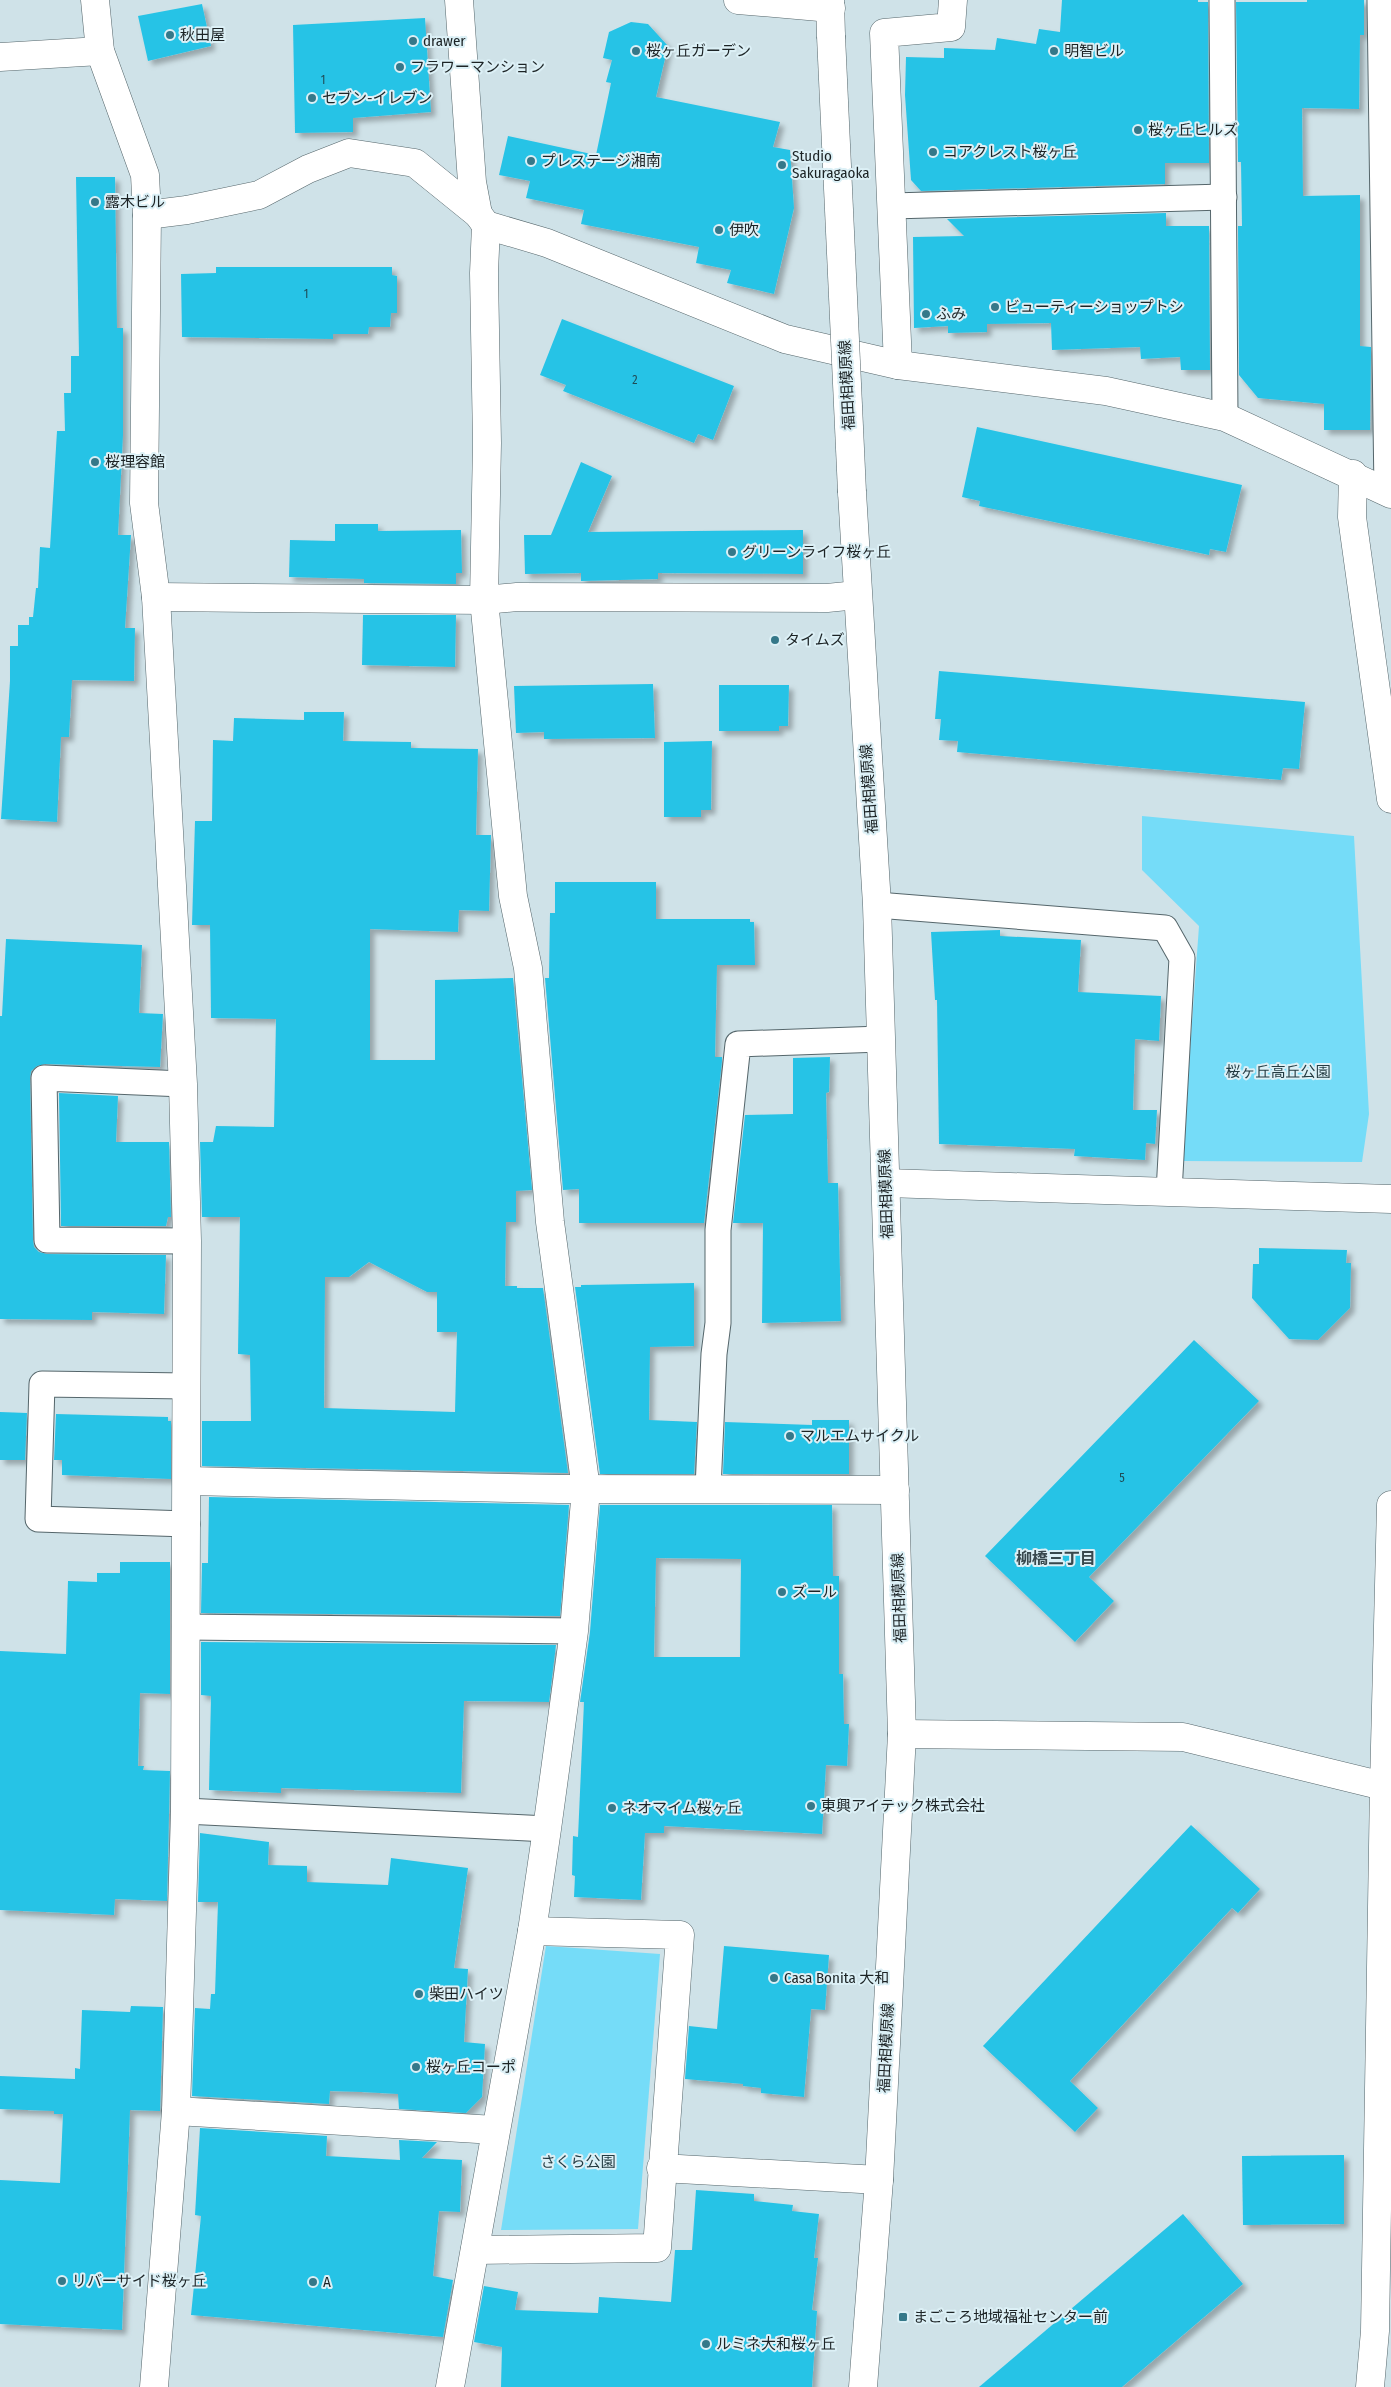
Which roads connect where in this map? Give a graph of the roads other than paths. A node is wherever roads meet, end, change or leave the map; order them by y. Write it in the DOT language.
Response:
graph roads {
  1 [pos="459,0"];
  2 [pos="738,0"];
  3 [pos="953,0"];
  4 [pos="1222,0"];
  5 [pos="1380,0"];
  6 [pos="102,1"];
  7 [pos="831,4"];
  8 [pos="100,51"];
  9 [pos="0,57"];
  10 [pos="1224,197"];
  11 [pos="892,206"];
  12 [pos="147,215"];
  13 [pos="482,219"];
  14 [pos="898,365"];
  15 [pos="1225,417"];
  16 [pos="1352,474"];
  17 [pos="1389,492"];
  18 [pos="858,595"];
  19 [pos="156,597"];
  20 [pos="484,600"];
  21 [pos="1391,799"];
  22 [pos="876,905"];
  23 [pos="881,1039"];
  24 [pos="183,1084"];
  25 [pos="886,1183"];
  26 [pos="1169,1192"];
  27 [pos="1391,1199"];
  28 [pos="187,1241"];
  29 [pos="187,1386"];
  30 [pos="188,1481"];
  31 [pos="586,1489"];
  32 [pos="708,1490"];
  33 [pos="895,1490"];
  34 [pos="1391,1505"];
  35 [pos="187,1524"];
  36 [pos="1390,1574"];
  37 [pos="185,1626"];
  38 [pos="574,1631"];
  39 [pos="902,1734"];
  40 [pos="1388,1787"];
  41 [pos="185,1811"];
  42 [pos="547,1829"];
  43 [pos="532,1931"];
  44 [pos="1386,1983"];
  45 [pos="176,2111"];
  46 [pos="495,2130"];
  47 [pos="1385,2146"];
  48 [pos="661,2168"];
  49 [pos="879,2180"];
  50 [pos="474,2250"];
  51 [pos="1383,2332"];
  52 [pos="154,2387"];
  53 [pos="450,2387"];
  54 [pos="863,2387"];
  55 [pos="1370,2387"];
  1 -- 13 [label="street"];
  2 -- 7 [label="street"];
  3 -- 11 [label="street"];
  4 -- 10 [label="lane"];
  5 -- 17 [label="lane"];
  6 -- 8 [label="street"];
  7 -- 18 [label="street, 福田相模原線, bridge"];
  8 -- 9 [label="street"];
  8 -- 12 [label="street"];
  10 -- 11 [label="lane"];
  10 -- 15 [label="lane"];
  11 -- 14 [label="street"];
  12 -- 13 [label="street"];
  12 -- 19 [label="street"];
  13 -- 14 [label="street"];
  13 -- 20 [label="street"];
  14 -- 15 [label="street"];
  15 -- 16 [label="street"];
  16 -- 17 [label="street"];
  16 -- 21 [label="street"];
  18 -- 20 [label="street"];
  18 -- 22 [label="street, 福田相模原線"];
  19 -- 20 [label="street"];
  19 -- 24 [label="street"];
  20 -- 31 [label="street"];
  22 -- 23 [label="street, 福田相模原線"];
  22 -- 26 [label="lane"];
  23 -- 25 [label="street, 福田相模原線"];
  23 -- 32 [label="lane"];
  24 -- 28 [label="street"];
  24 -- 28 [label="lane"];
  25 -- 26 [label="street"];
  25 -- 33 [label="street, 福田相模原線"];
  26 -- 27 [label="street"];
  28 -- 29 [label="street"];
  29 -- 30 [label="street"];
  29 -- 35 [label="lane"];
  30 -- 31 [label="street"];
  30 -- 35 [label="street"];
  31 -- 32 [label="street"];
  31 -- 38 [label="street"];
  32 -- 33 [label="street"];
  33 -- 39 [label="street, 福田相模原線"];
  34 -- 36 [label="street"];
  35 -- 37 [label="street"];
  36 -- 40 [label="street"];
  37 -- 38 [label="lane"];
  37 -- 41 [label="street"];
  38 -- 42 [label="street"];
  39 -- 40 [label="street"];
  39 -- 49 [label="street, 福田相模原線"];
  40 -- 44 [label="street"];
  41 -- 42 [label="lane"];
  41 -- 45 [label="street"];
  42 -- 43 [label="street"];
  43 -- 46 [label="street"];
  43 -- 48 [label="street"];
  44 -- 47 [label="street"];
  45 -- 46 [label="street"];
  45 -- 52 [label="street"];
  46 -- 50 [label="street"];
  47 -- 51 [label="street"];
  48 -- 49 [label="street"];
  48 -- 50 [label="street"];
  49 -- 54 [label="street, 福田相模原線"];
  50 -- 53 [label="street"];
  51 -- 55 [label="street"];
}
